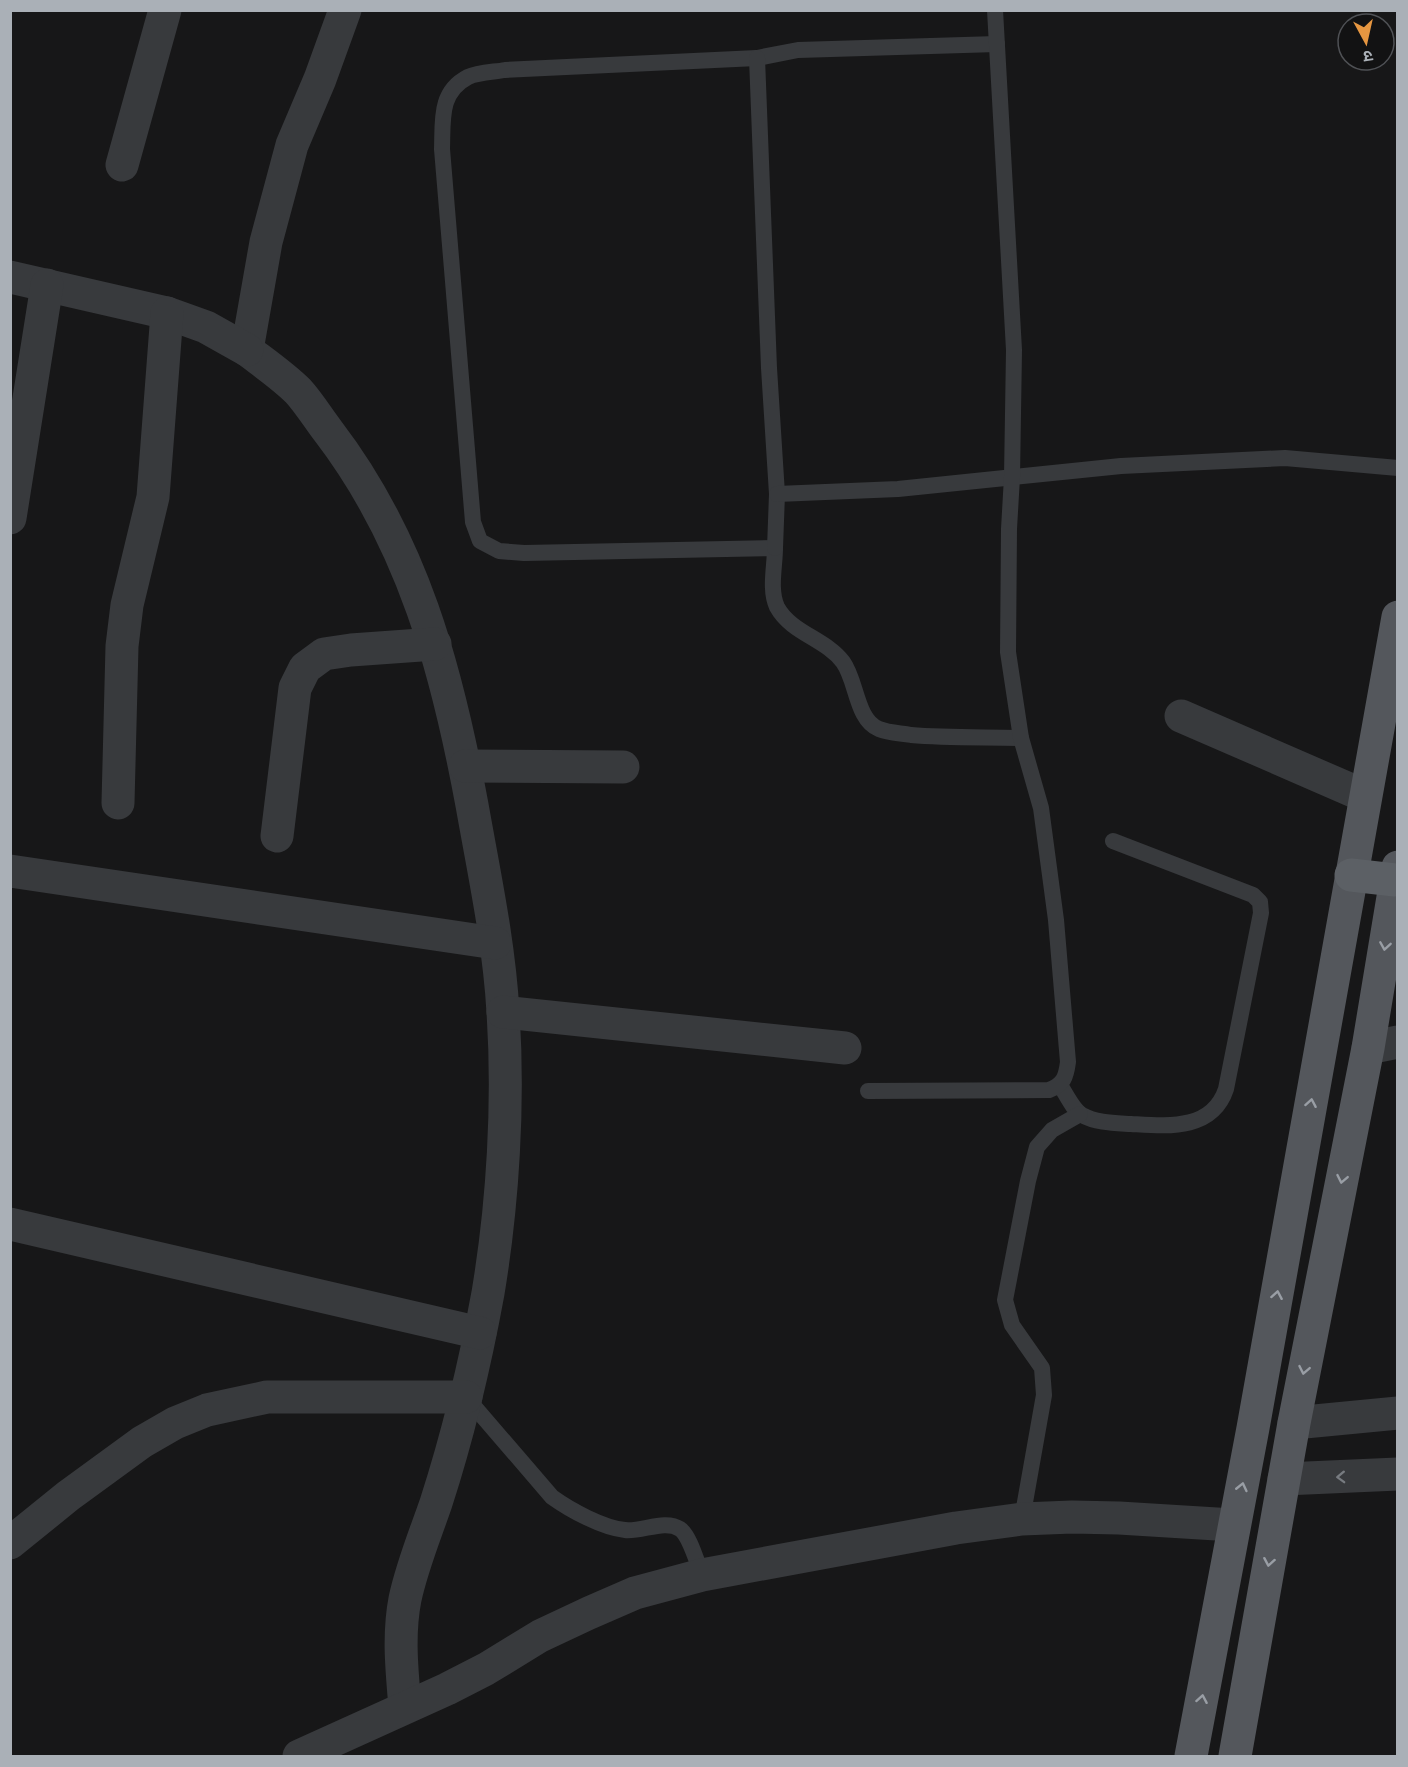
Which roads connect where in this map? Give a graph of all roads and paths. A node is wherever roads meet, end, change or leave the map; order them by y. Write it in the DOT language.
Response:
graph roads {
  1 [pos="165,10"];
  2 [pos="345,10"];
  3 [pos="995,10"];
  4 [pos="997,44"];
  5 [pos="757,58"];
  6 [pos="122,165"];
  7 [pos="10,277"];
  8 [pos="47,285"];
  9 [pos="167,313"];
  10 [pos="247,350"];
  11 [pos="1398,468"];
  12 [pos="1012,477"];
  13 [pos="777,494"];
  14 [pos="10,518"];
  15 [pos="775,548"];
  16 [pos="1398,617"];
  17 [pos="435,644"];
  18 [pos="1181,716"];
  19 [pos="1021,738"];
  20 [pos="465,766"];
  21 [pos="623,767"];
  22 [pos="1365,796"];
  23 [pos="118,803"];
  24 [pos="277,836"];
  25 [pos="1113,841"];
  26 [pos="10,871"];
  27 [pos="1396,874"];
  28 [pos="1351,875"];
  29 [pos="495,943"];
  30 [pos="503,1011"];
  31 [pos="1383,1045"];
  32 [pos="845,1048"];
  33 [pos="1060,1086"];
  34 [pos="868,1091"];
  35 [pos="1080,1114"];
  36 [pos="10,1224"];
  37 [pos="480,1333"];
  38 [pos="466,1397"];
  39 [pos="1398,1413"];
  40 [pos="1294,1422"];
  41 [pos="1398,1474"];
  42 [pos="1284,1479"];
  43 [pos="1022,1519"];
  44 [pos="1233,1525"];
  45 [pos="10,1544"];
  46 [pos="702,1575"];
  47 [pos="405,1707"];
  48 [pos="299,1756"];
  49 [pos="1191,1756"];
  50 [pos="1235,1756"];
  1 -- 6 [label="street"];
  2 -- 10 [label="street"];
  3 -- 4 [label="lane"];
  4 -- 5 [label="lane"];
  4 -- 12 [label="lane"];
  5 -- 13 [label="lane"];
  5 -- 15 [label="lane"];
  7 -- 8 [label="street"];
  8 -- 9 [label="street"];
  8 -- 14 [label="street"];
  9 -- 10 [label="street"];
  9 -- 23 [label="street"];
  10 -- 17 [label="street"];
  11 -- 12 [label="lane"];
  12 -- 13 [label="lane"];
  12 -- 19 [label="lane"];
  13 -- 15 [label="lane"];
  15 -- 19 [label="lane"];
  16 -- 22 [label="main road"];
  17 -- 20 [label="street"];
  17 -- 24 [label="street"];
  18 -- 22 [label="street"];
  19 -- 33 [label="lane"];
  20 -- 21 [label="street"];
  20 -- 29 [label="street"];
  22 -- 28 [label="main road"];
  25 -- 35 [label="lane"];
  26 -- 29 [label="street"];
  27 -- 28 [label="highway"];
  27 -- 31 [label="main road, one-way"];
  44 -- 28 [label="main road, one-way"];
  29 -- 30 [label="street"];
  30 -- 32 [label="street"];
  30 -- 37 [label="street"];
  31 -- 40 [label="main road, one-way"];
  33 -- 34 [label="lane"];
  33 -- 35 [label="lane"];
  35 -- 43 [label="lane"];
  36 -- 37 [label="street"];
  37 -- 38 [label="street"];
  38 -- 45 [label="street"];
  38 -- 46 [label="lane"];
  38 -- 47 [label="street"];
  39 -- 40 [label="street"];
  40 -- 42 [label="main road"];
  41 -- 42 [label="street, one-way"];
  42 -- 50 [label="main road, one-way"];
  43 -- 44 [label="street"];
  43 -- 46 [label="street"];
  49 -- 44 [label="main road, one-way"];
  46 -- 47 [label="street"];
  47 -- 48 [label="street"];
}
